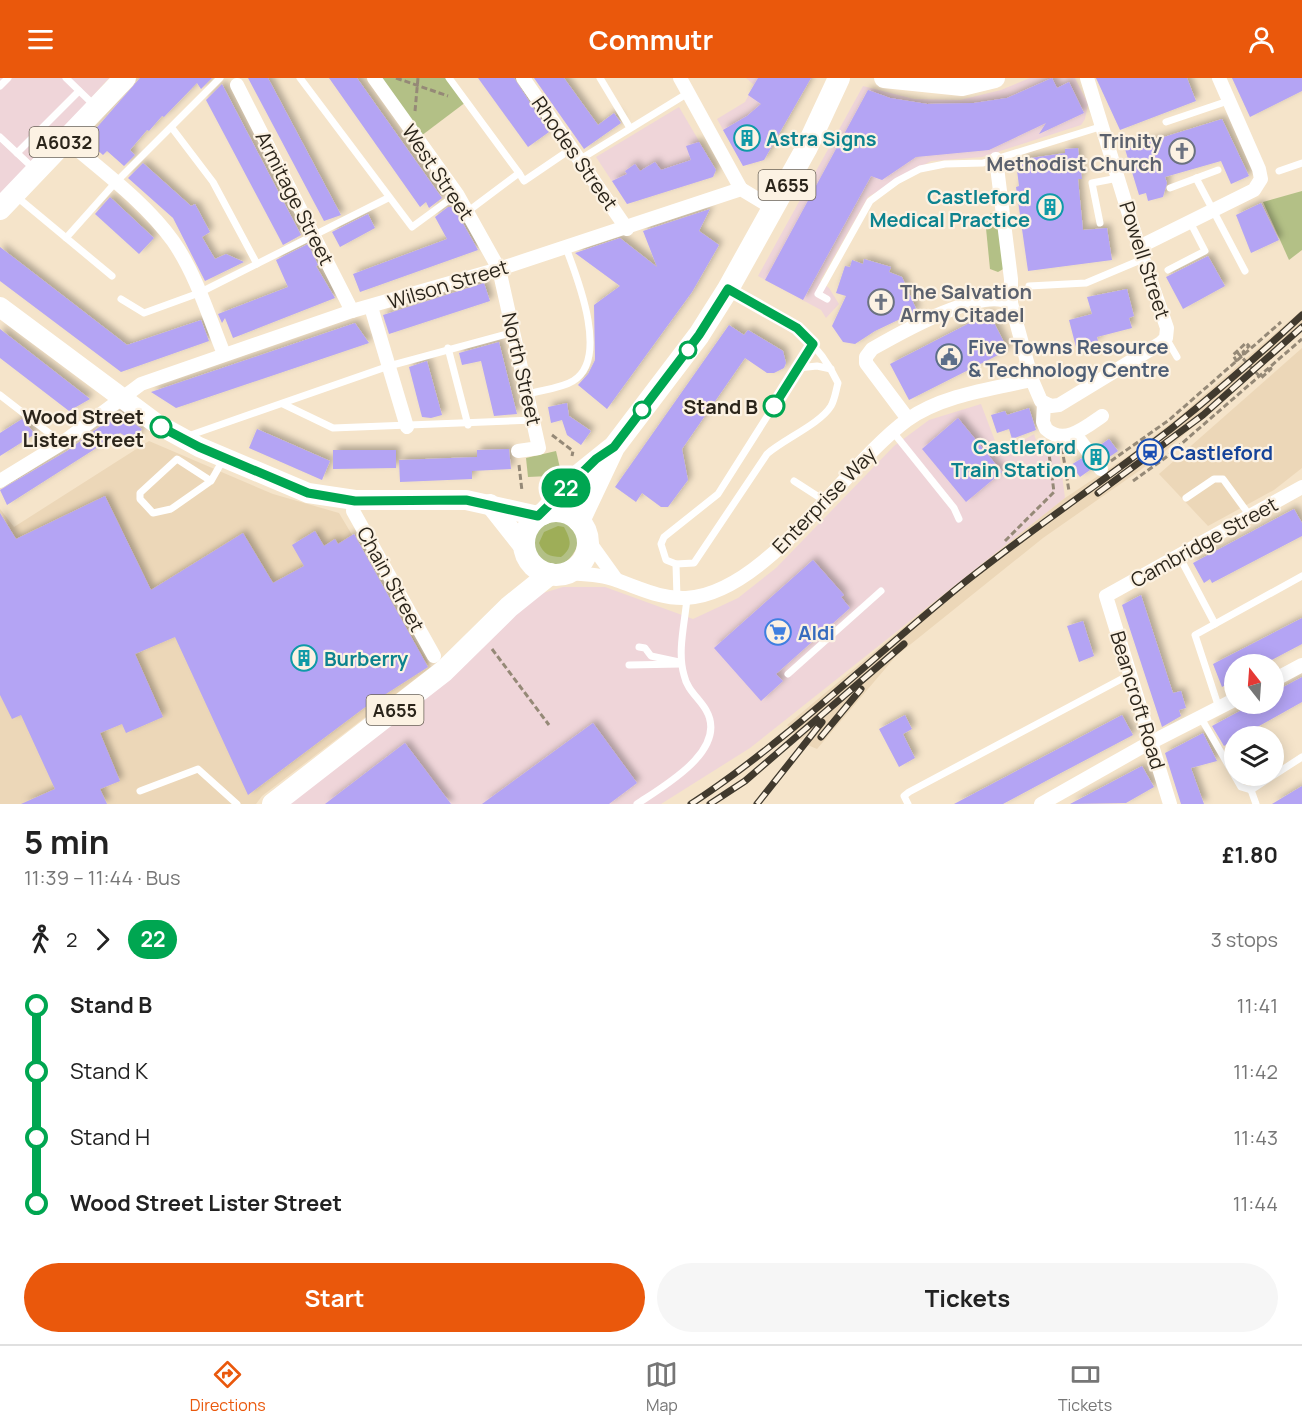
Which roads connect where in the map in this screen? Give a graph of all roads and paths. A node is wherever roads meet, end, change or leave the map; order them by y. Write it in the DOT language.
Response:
graph roads {
  1 [pos="8,78"];
  2 [pos="66,78"];
  3 [pos="124,78"];
  4 [pos="220,78"];
  5 [pos="300,78"];
  6 [pos="374,78"];
  7 [pos="396,78"];
  8 [pos="418,78"];
  9 [pos="449,78"];
  10 [pos="523,78"];
  11 [pos="600,78"];
  12 [pos="680,78"];
  13 [pos="839,78"];
  14 [pos="884,78"];
  15 [pos="995,78"];
  16 [pos="1087,78"];
  17 [pos="1219,78"];
  18 [pos="237,85"];
  19 [pos="418,85"];
  20 [pos="0,86"];
  21 [pos="79,91"];
  22 [pos="688,93"];
  23 [pos="1228,101"];
  24 [pos="466,102"];
  25 [pos="96,108"];
  26 [pos="1166,122"];
  27 [pos="1103,126"];
  28 [pos="172,128"];
  29 [pos="630,128"];
  30 [pos="413,134"];
  31 [pos="0,137"];
  32 [pos="66,140"];
  33 [pos="17,153"];
  34 [pos="575,154"];
  35 [pos="996,159"];
  36 [pos="1302,163"];
  37 [pos="1218,170"];
  38 [pos="1279,171"];
  39 [pos="37,172"];
  40 [pos="519,173"];
  41 [pos="1118,178"];
  42 [pos="1196,178"];
  43 [pos="115,183"];
  44 [pos="1170,188"];
  45 [pos="741,189"];
  46 [pos="457,194"];
  47 [pos="388,198"];
  48 [pos="5,206"];
  49 [pos="774,209"];
  50 [pos="1214,210"];
  51 [pos="467,212"];
  52 [pos="1190,222"];
  53 [pos="1100,223"];
  54 [pos="627,229"];
  55 [pos="315,235"];
  56 [pos="66,238"];
  57 [pos="566,248"];
  58 [pos="1141,253"];
  59 [pos="257,264"];
  60 [pos="499,269"];
  61 [pos="1168,270"];
  62 [pos="1245,271"];
  63 [pos="112,276"];
  64 [pos="1029,286"];
  65 [pos="728,289"];
  66 [pos="199,293"];
  67 [pos="121,299"];
  68 [pos="827,299"];
  69 [pos="1011,303"];
  70 [pos="0,307"];
  71 [pos="371,307"];
  72 [pos="352,311"];
  73 [pos="1281,322"];
  74 [pos="514,332"];
  75 [pos="1166,338"];
  76 [pos="1302,339"];
  77 [pos="813,344"];
  78 [pos="448,348"];
  79 [pos="1235,353"];
  80 [pos="224,354"];
  81 [pos="1244,356"];
  82 [pos="1178,357"];
  83 [pos="1237,362"];
  84 [pos="389,366"];
  85 [pos="798,368"];
  86 [pos="832,370"];
  87 [pos="1258,379"];
  88 [pos="1032,380"];
  89 [pos="528,394"];
  90 [pos="0,395"];
  91 [pos="122,399"];
  92 [pos="1043,402"];
  93 [pos="283,404"];
  94 [pos="1102,416"];
  95 [pos="908,419"];
  96 [pos="534,420"];
  97 [pos="468,425"];
  98 [pos="407,427"];
  99 [pos="893,432"];
  100 [pos="1055,434"];
  101 [pos="1075,434"];
  102 [pos="182,438"];
  103 [pos="62,442"];
  104 [pos="614,447"];
  105 [pos="539,448"];
  106 [pos="518,451"];
  107 [pos="225,458"];
  108 [pos="570,460"];
  109 [pos="1101,469"];
  110 [pos="0,481"];
  111 [pos="210,481"];
  112 [pos="794,481"];
  113 [pos="1133,481"];
  114 [pos="1302,487"];
  115 [pos="522,491"];
  116 [pos="1069,491"];
  117 [pos="1186,498"];
  118 [pos="355,501"];
  119 [pos="825,501"];
  120 [pos="490,504"];
  121 [pos="541,515"];
  122 [pos="1250,516"];
  123 [pos="959,519"];
  124 [pos="583,530"];
  125 [pos="1005,541"];
  126 [pos="525,551"];
  127 [pos="1179,556"];
  128 [pos="676,564"];
  129 [pos="558,574"];
  130 [pos="1302,576"];
  131 [pos="616,579"];
  132 [pos="881,591"];
  133 [pos="1106,596"];
  134 [pos="682,598"];
  135 [pos="509,607"];
  136 [pos="1215,624"];
  137 [pos="480,634"];
  138 [pos="639,647"];
  139 [pos="434,656"];
  140 [pos="681,664"];
  141 [pos="629,665"];
  142 [pos="1302,665"];
  143 [pos="788,674"];
  144 [pos="1129,675"];
  145 [pos="1284,675"];
  146 [pos="1224,705"];
  147 [pos="1219,708"];
  148 [pos="1201,717"];
  149 [pos="549,725"];
  150 [pos="1151,742"];
  151 [pos="1302,758"];
  152 [pos="1251,790"];
  153 [pos="140,791"];
  154 [pos="237,804"];
  155 [pos="273,804"];
  156 [pos="637,804"];
  157 [pos="908,804"];
  158 [pos="1041,804"];
  159 [pos="1170,804"];
  160 [pos="1256,804"];
  1 -- 20 [label="lane"];
  2 -- 21 [label="lane"];
  3 -- 25 [label="main road, A6032"];
  4 -- 28 [label="lane"];
  5 -- 47 [label="lane"];
  6 -- 30 [label="street, West Street"];
  7 -- 19 [label="path"];
  8 -- 19 [label="path"];
  9 -- 24 [label="lane"];
  10 -- 34 [label="street, Rhodes Street"];
  11 -- 29 [label="lane"];
  12 -- 22 [label="street"];
  13 -- 49 [label="main road, A655"];
  14 -- 15 [label="street"];
  16 -- 27 [label="street, Powell Street"];
  17 -- 23 [label="street"];
  18 -- 55 [label="street, Armitage Street"];
  19 -- 24 [label="path"];
  19 -- 30 [label="path"];
  21 -- 25 [label="lane"];
  21 -- 33 [label="lane"];
  22 -- 29 [label="lane"];
  22 -- 45 [label="street"];
  23 -- 26 [label="lane"];
  23 -- 50 [label="street"];
  24 -- 40 [label="lane"];
  25 -- 32 [label="main road, A6032"];
  27 -- 35 [label="lane"];
  27 -- 41 [label="street, Powell Street"];
  28 -- 43 [label="lane"];
  28 -- 59 [label="lane"];
  29 -- 34 [label="lane"];
  30 -- 46 [label="street, West Street"];
  31 -- 33 [label="lane"];
  32 -- 39 [label="main road, A6032"];
  32 -- 43 [label="street"];
  33 -- 39 [label="lane"];
  34 -- 40 [label="lane"];
  34 -- 54 [label="street, Rhodes Street"];
  35 -- 68 [label="lane"];
  35 -- 69 [label="street"];
  36 -- 38 [label="lane"];
  37 -- 42 [label="lane"];
  39 -- 48 [label="main road, A6032"];
  40 -- 51 [label="lane"];
  41 -- 53 [label="lane"];
  41 -- 58 [label="street, Powell Street"];
  42 -- 44 [label="lane"];
  42 -- 50 [label="lane"];
  43 -- 56 [label="lane"];
  43 -- 66 [label="street"];
  45 -- 49 [label="street"];
  45 -- 54 [label="street, Wilson Street"];
  46 -- 47 [label="lane"];
  46 -- 51 [label="street, West Street"];
  47 -- 55 [label="lane"];
  48 -- 56 [label="lane"];
  49 -- 65 [label="main road, A655"];
  50 -- 52 [label="street"];
  50 -- 62 [label="lane"];
  51 -- 60 [label="street, West Street"];
  52 -- 58 [label="street"];
  52 -- 61 [label="lane"];
  54 -- 57 [label="street, Wilson Street"];
  55 -- 59 [label="lane"];
  55 -- 72 [label="street, Armitage Street"];
  56 -- 63 [label="lane"];
  57 -- 60 [label="street, Wilson Street"];
  57 -- 89 [label="lane"];
  58 -- 64 [label="lane"];
  58 -- 75 [label="street, Powell Street"];
  59 -- 66 [label="lane"];
  60 -- 71 [label="street, Wilson Street"];
  60 -- 74 [label="street, North Street"];
  65 -- 77 [label="lane"];
  65 -- 104 [label="main road, A655"];
  66 -- 67 [label="lane"];
  66 -- 80 [label="street"];
  69 -- 88 [label="street"];
  69 -- 95 [label="street"];
  70 -- 91 [label="street"];
  71 -- 72 [label="street, Wilson Street"];
  71 -- 84 [label="street"];
  72 -- 80 [label="street, Wilson Street"];
  73 -- 81 [label="path"];
  74 -- 78 [label="lane"];
  74 -- 89 [label="street, North Street"];
  75 -- 82 [label="lane"];
  75 -- 92 [label="street, Powell Street"];
  76 -- 87 [label="path"];
  77 -- 85 [label="lane"];
  77 -- 86 [label="lane"];
  78 -- 84 [label="lane"];
  78 -- 97 [label="lane"];
  79 -- 81 [label="path"];
  79 -- 83 [label="path"];
  79 -- 87 [label="path"];
  80 -- 91 [label="street, Wilson Street"];
  81 -- 83 [label="path"];
  83 -- 109 [label="path"];
  84 -- 93 [label="lane"];
  84 -- 98 [label="street"];
  85 -- 86 [label="lane"];
  85 -- 128 [label="lane"];
  86 -- 128 [label="lane"];
  87 -- 113 [label="path"];
  88 -- 92 [label="street"];
  88 -- 95 [label="street, Enterprise Way"];
  89 -- 96 [label="street, North Street"];
  90 -- 103 [label="lane"];
  91 -- 102 [label="street"];
  91 -- 103 [label="street, Wilson Street"];
  92 -- 100 [label="street"];
  93 -- 98 [label="lane"];
  93 -- 102 [label="lane"];
  94 -- 101 [label="street"];
  95 -- 99 [label="street, Enterprise Way"];
  96 -- 97 [label="lane"];
  96 -- 105 [label="street, North Street"];
  97 -- 98 [label="lane"];
  99 -- 119 [label="street, Enterprise Way"];
  99 -- 123 [label="lane"];
  100 -- 101 [label="street"];
  100 -- 116 [label="path"];
  100 -- 125 [label="path"];
  101 -- 109 [label="street"];
  102 -- 107 [label="street"];
  103 -- 110 [label="street, Wilson Street"];
  104 -- 121 [label="main road, A655"];
  104 -- 124 [label="main road, A655"];
  105 -- 106 [label="street, North Street"];
  105 -- 108 [label="path"];
  106 -- 115 [label="path"];
  107 -- 111 [label="lane"];
  107 -- 118 [label="street"];
  111 -- 111 [label="lane"];
  112 -- 119 [label="lane"];
  114 -- 122 [label="street, Cambridge Street"];
  117 -- 122 [label="lane"];
  118 -- 120 [label="street"];
  118 -- 139 [label="street, Chain Street"];
  119 -- 134 [label="street, Enterprise Way"];
  120 -- 121 [label="street"];
  120 -- 126 [label="street"];
  121 -- 124 [label="main road"];
  121 -- 126 [label="main road"];
  122 -- 127 [label="street, Cambridge Street"];
  124 -- 129 [label="main road"];
  124 -- 131 [label="street"];
  126 -- 129 [label="main road"];
  126 -- 135 [label="main road, A655"];
  127 -- 133 [label="street, Cambridge Street"];
  127 -- 136 [label="lane"];
  128 -- 134 [label="lane"];
  129 -- 131 [label="street, Enterprise Way"];
  129 -- 135 [label="main road, A655"];
  130 -- 136 [label="lane"];
  131 -- 134 [label="street, Enterprise Way"];
  132 -- 143 [label="lane"];
  133 -- 144 [label="street, Beancroft Road"];
  134 -- 140 [label="lane"];
  135 -- 137 [label="main road, A655"];
  136 -- 147 [label="lane"];
  137 -- 149 [label="path"];
  137 -- 155 [label="main road, A655"];
  138 -- 140 [label="lane"];
  140 -- 141 [label="lane"];
  140 -- 156 [label="lane"];
  142 -- 145 [label="street"];
  144 -- 150 [label="street, Beancroft Road"];
  144 -- 157 [label="lane"];
  146 -- 147 [label="street"];
  147 -- 148 [label="street"];
  148 -- 150 [label="street"];
  148 -- 152 [label="lane"];
  150 -- 158 [label="street"];
  150 -- 159 [label="street, Beancroft Road"];
  151 -- 152 [label="lane"];
  152 -- 160 [label="lane"];
  153 -- 154 [label="lane"];
}
